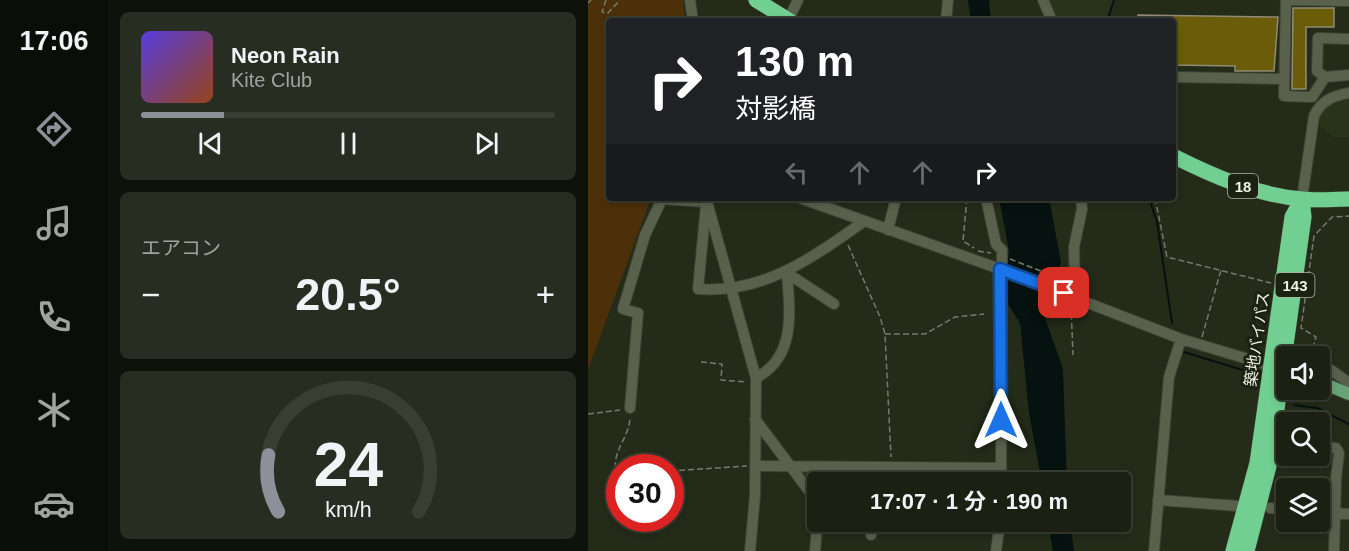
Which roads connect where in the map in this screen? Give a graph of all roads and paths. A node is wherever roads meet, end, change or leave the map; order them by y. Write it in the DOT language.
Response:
graph roads {
  1 [pos="591,0"];
  2 [pos="606,0"];
  3 [pos="620,0"];
  4 [pos="690,0"];
  5 [pos="756,0"];
  6 [pos="798,0"];
  7 [pos="948,0"];
  8 [pos="1043,0"];
  9 [pos="1349,1"];
  10 [pos="588,3"];
  11 [pos="693,18"];
  12 [pos="786,18"];
  13 [pos="790,18"];
  14 [pos="946,18"];
  15 [pos="1051,18"];
  16 [pos="1349,39"];
  17 [pos="1346,76"];
  18 [pos="1176,77"];
  19 [pos="1325,77"];
  20 [pos="1284,79"];
  21 [pos="1346,94"];
  22 [pos="1176,157"];
  23 [pos="1349,199"];
  24 [pos="1302,200"];
  25 [pos="661,201"];
  26 [pos="706,201"];
  27 [pos="706,201"];
  28 [pos="808,201"];
  29 [pos="895,201"];
  30 [pos="967,201"];
  31 [pos="987,201"];
  32 [pos="1081,201"];
  33 [pos="1156,201"];
  34 [pos="1349,216"];
  35 [pos="863,222"];
  36 [pos="888,230"];
  37 [pos="843,236"];
  38 [pos="974,248"];
  39 [pos="1005,257"];
  40 [pos="1221,269"];
  41 [pos="1002,270"];
  42 [pos="787,273"];
  43 [pos="1066,281"];
  44 [pos="1282,286"];
  45 [pos="732,289"];
  46 [pos="1070,295"];
  47 [pos="834,304"];
  48 [pos="984,314"];
  49 [pos="885,334"];
  50 [pos="1182,339"];
  51 [pos="1200,345"];
  52 [pos="1281,346"];
  53 [pos="1284,346"];
  54 [pos="1313,346"];
  55 [pos="1072,355"];
  56 [pos="701,362"];
  57 [pos="1276,368"];
  58 [pos="1330,370"];
  59 [pos="756,381"];
  60 [pos="1349,383"];
  61 [pos="1276,385"];
  62 [pos="1330,386"];
  63 [pos="1349,393"];
  64 [pos="1276,400"];
  65 [pos="630,408"];
  66 [pos="588,414"];
  67 [pos="755,419"];
  68 [pos="1330,448"];
  69 [pos="616,454"];
  70 [pos="1270,456"];
  71 [pos="1276,456"];
  72 [pos="755,466"];
  73 [pos="790,468"];
  74 [pos="876,468"];
  75 [pos="891,468"];
  76 [pos="1001,468"];
  77 [pos="684,470"];
  78 [pos="876,472"];
  79 [pos="1001,472"];
  80 [pos="807,489"];
  81 [pos="1158,500"];
  82 [pos="1238,506"];
  83 [pos="1270,508"];
  84 [pos="1276,509"];
  85 [pos="1330,513"];
  86 [pos="1336,513"];
  87 [pos="1349,514"];
  88 [pos="817,532"];
  89 [pos="999,532"];
  90 [pos="750,551"];
  91 [pos="815,551"];
  92 [pos="996,551"];
  93 [pos="1155,551"];
  94 [pos="1233,551"];
  95 [pos="1247,551"];
  96 [pos="1334,551"];
  1 -- 10 [label="path"];
  2 -- 3 [label="path"];
  4 -- 11 [label="street"];
  5 -- 12 [label="highway"];
  6 -- 13 [label="street"];
  7 -- 14 [label="street"];
  8 -- 15 [label="street"];
  9 -- 20 [label="street"];
  16 -- 19 [label="street"];
  17 -- 19 [label="street"];
  17 -- 21 [label="street"];
  18 -- 20 [label="street"];
  19 -- 20 [label="street"];
  21 -- 24 [label="street"];
  22 -- 24 [label="highway, 18"];
  23 -- 24 [label="highway, 18"];
  24 -- 44 [label="highway, 築地バイパス / 143"];
  24 -- 53 [label="highway, 築地バイパス / 143"];
  25 -- 65 [label="street"];
  26 -- 45 [label="street"];
  27 -- 45 [label="street"];
  28 -- 35 [label="street"];
  29 -- 36 [label="street"];
  30 -- 38 [label="path"];
  31 -- 41 [label="street"];
  32 -- 46 [label="street"];
  33 -- 40 [label="path"];
  34 -- 54 [label="path"];
  35 -- 36 [label="street"];
  35 -- 37 [label="street"];
  36 -- 41 [label="street"];
  37 -- 42 [label="street"];
  37 -- 49 [label="path"];
  39 -- 43 [label="path"];
  40 -- 44 [label="path"];
  40 -- 51 [label="path"];
  41 -- 46 [label="street"];
  41 -- 76 [label="street"];
  42 -- 45 [label="street"];
  42 -- 47 [label="street"];
  42 -- 59 [label="street"];
  44 -- 52 [label="highway, 築地バイパス / 143"];
  45 -- 59 [label="street"];
  46 -- 50 [label="street"];
  46 -- 55 [label="path"];
  48 -- 49 [label="path"];
  49 -- 75 [label="path"];
  50 -- 51 [label="street"];
  50 -- 81 [label="street"];
  51 -- 57 [label="street"];
  56 -- 59 [label="path"];
  58 -- 60 [label="street"];
  59 -- 67 [label="street"];
  61 -- 94 [label="highway, 築地バイパス / 143"];
  62 -- 63 [label="main road"];
  64 -- 70 [label="highway, 築地バイパス / 143"];
  65 -- 66 [label="path"];
  65 -- 69 [label="path"];
  67 -- 72 [label="street"];
  67 -- 73 [label="street"];
  68 -- 86 [label="street"];
  70 -- 71 [label="street"];
  70 -- 95 [label="highway, 築地バイパス / 143"];
  72 -- 73 [label="street"];
  72 -- 77 [label="path"];
  72 -- 90 [label="street"];
  73 -- 74 [label="street"];
  73 -- 80 [label="street"];
  74 -- 75 [label="street"];
  74 -- 78 [label="street"];
  75 -- 76 [label="street"];
  76 -- 79 [label="street"];
  81 -- 82 [label="street"];
  81 -- 93 [label="street"];
  83 -- 84 [label="street"];
  85 -- 86 [label="street"];
  86 -- 87 [label="street"];
  86 -- 96 [label="street"];
  88 -- 91 [label="street"];
  89 -- 92 [label="street"];
}
